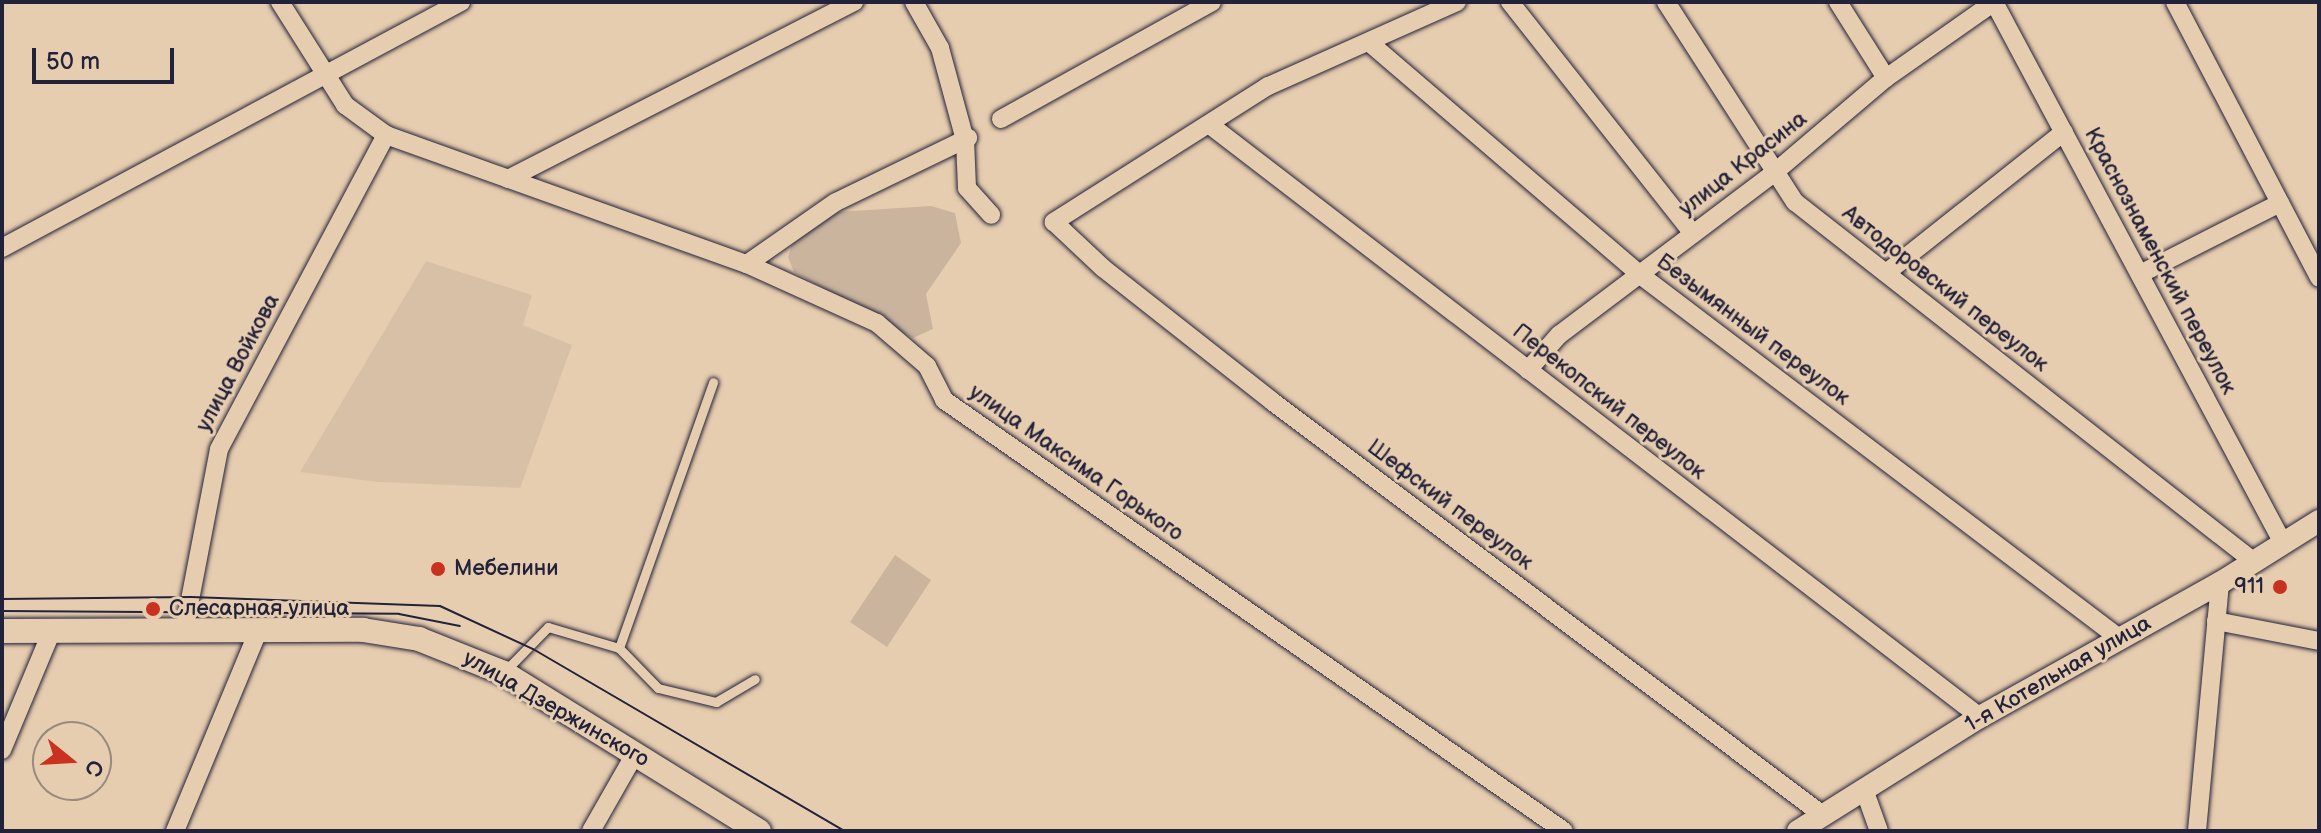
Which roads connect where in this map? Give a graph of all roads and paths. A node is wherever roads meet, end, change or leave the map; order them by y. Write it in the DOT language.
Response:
graph roads {
  1 [pos="280,2"];
  2 [pos="461,2"];
  3 [pos="854,2"];
  4 [pos="914,2"];
  5 [pos="1212,2"];
  6 [pos="1457,2"];
  7 [pos="1510,2"];
  8 [pos="1666,2"];
  9 [pos="1838,2"];
  10 [pos="1994,2"];
  11 [pos="2175,2"];
  12 [pos="1371,44"];
  13 [pos="323,75"];
  14 [pos="1886,78"];
  15 [pos="1001,119"];
  16 [pos="1210,125"];
  17 [pos="2064,132"];
  18 [pos="386,135"];
  19 [pos="966,139"];
  20 [pos="1775,172"];
  21 [pos="508,179"];
  22 [pos="2280,203"];
  23 [pos="991,215"];
  24 [pos="1693,234"];
  25 [pos="2,248"];
  26 [pos="747,264"];
  27 [pos="1886,273"];
  28 [pos="1639,274"];
  29 [pos="2140,274"];
  30 [pos="2319,278"];
  31 [pos="1528,370"];
  32 [pos="713,382"];
  33 [pos="2319,521"];
  34 [pos="2283,543"];
  35 [pos="2253,561"];
  36 [pos="2220,583"];
  37 [pos="2216,621"];
  38 [pos="259,629"];
  39 [pos="2,631"];
  40 [pos="184,631"];
  41 [pos="51,633"];
  42 [pos="2119,638"];
  43 [pos="2319,641"];
  44 [pos="619,648"];
  45 [pos="504,673"];
  46 [pos="755,679"];
  47 [pos="1980,717"];
  48 [pos="2,750"];
  49 [pos="635,754"];
  50 [pos="1865,792"];
  51 [pos="1824,816"];
  52 [pos="175,831"];
  53 [pos="591,831"];
  54 [pos="759,831"];
  55 [pos="1564,831"];
  56 [pos="1798,831"];
  57 [pos="1879,831"];
  58 [pos="2197,831"];
  1 -- 13 [label="street, улица Максима Горького"];
  2 -- 13 [label="street"];
  3 -- 21 [label="street"];
  4 -- 19 [label="street"];
  5 -- 15 [label="street"];
  6 -- 12 [label="street"];
  7 -- 24 [label="street"];
  8 -- 20 [label="street, Автодоровский переулок"];
  9 -- 14 [label="street"];
  10 -- 14 [label="street, улица Красина"];
  10 -- 17 [label="street, Краснознаменский переулок"];
  11 -- 22 [label="street"];
  12 -- 16 [label="street"];
  12 -- 28 [label="street, Безымянный переулок"];
  13 -- 18 [label="street, улица Максима Горького"];
  13 -- 25 [label="street"];
  14 -- 20 [label="street, улица Красина"];
  16 -- 31 [label="street, Перекопский переулок"];
  16 -- 51 [label="street, Шефский переулок"];
  17 -- 27 [label="street"];
  17 -- 29 [label="street, Краснознаменский переулок"];
  18 -- 21 [label="street, улица Максима Горького"];
  18 -- 40 [label="street, улица Войкова"];
  19 -- 23 [label="street"];
  19 -- 26 [label="street"];
  20 -- 24 [label="street, улица Красина"];
  20 -- 27 [label="street, Автодоровский переулок"];
  21 -- 26 [label="street, улица Максима Горького"];
  22 -- 29 [label="street"];
  22 -- 30 [label="street"];
  24 -- 28 [label="street, улица Красина"];
  26 -- 55 [label="street, улица Максима Горького"];
  27 -- 35 [label="street, Автодоровский переулок"];
  28 -- 31 [label="street, улица Красина"];
  28 -- 42 [label="street, Безымянный переулок"];
  29 -- 34 [label="street, Краснознаменский переулок"];
  31 -- 47 [label="street, Перекопский переулок"];
  32 -- 44 [label="lane"];
  33 -- 34 [label="street, 1-я Котельная улица"];
  34 -- 35 [label="street, 1-я Котельная улица"];
  35 -- 36 [label="street, 1-я Котельная улица"];
  36 -- 37 [label="street"];
  36 -- 42 [label="street, 1-я Котельная улица"];
  37 -- 43 [label="street"];
  37 -- 58 [label="street"];
  38 -- 40 [label="main road, улица Дзержинского"];
  38 -- 45 [label="main road, улица Дзержинского"];
  38 -- 52 [label="street"];
  39 -- 41 [label="main road, улица Дзержинского"];
  40 -- 41 [label="main road, улица Дзержинского"];
  41 -- 48 [label="street"];
  42 -- 47 [label="street, 1-я Котельная улица"];
  44 -- 45 [label="lane"];
  44 -- 46 [label="lane"];
  45 -- 49 [label="main road, улица Дзержинского"];
  47 -- 50 [label="street, 1-я Котельная улица"];
  49 -- 53 [label="street"];
  49 -- 54 [label="main road, улица Дзержинского"];
  50 -- 51 [label="street, 1-я Котельная улица"];
  50 -- 57 [label="street"];
  51 -- 56 [label="street, 1-я Котельная улица"];
}
